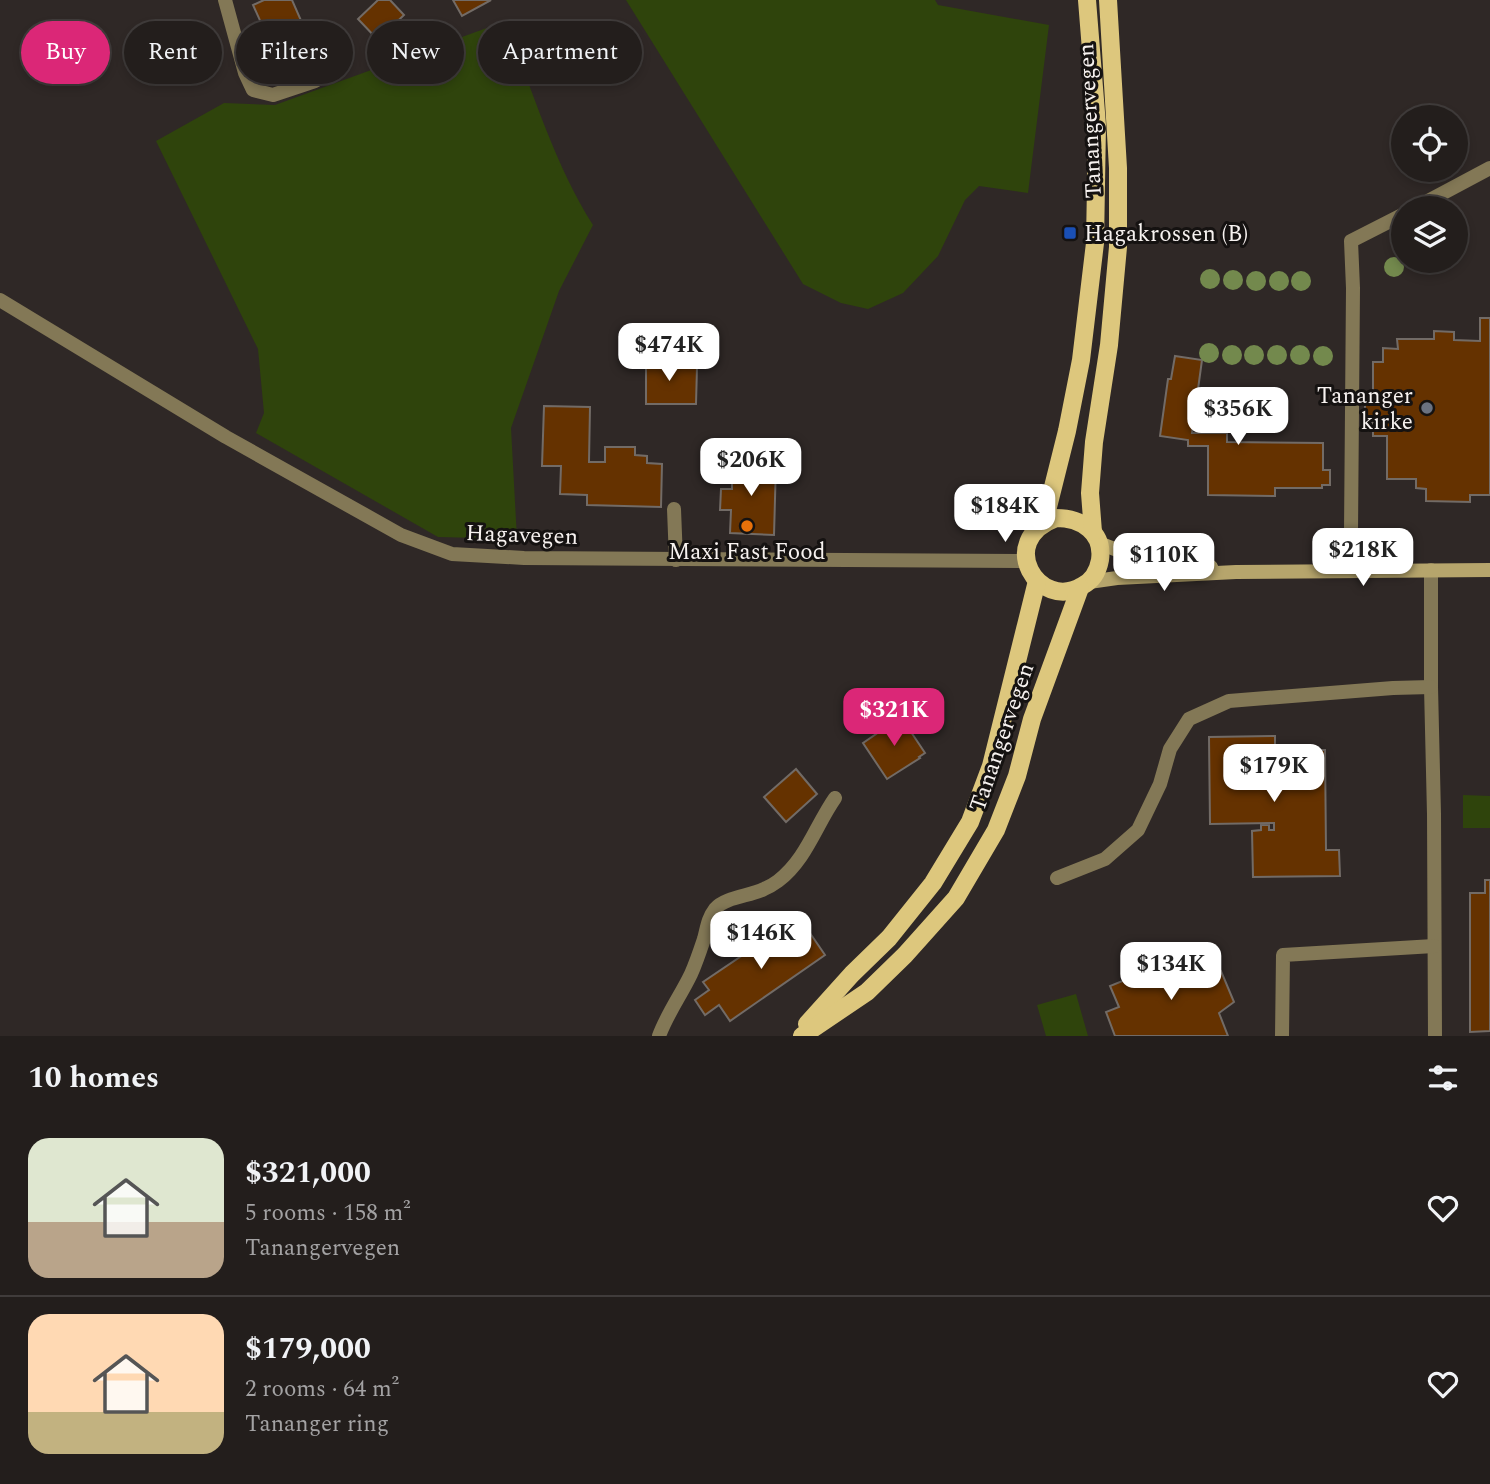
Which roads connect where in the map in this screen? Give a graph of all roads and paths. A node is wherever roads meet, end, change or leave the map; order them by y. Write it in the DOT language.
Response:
graph roads {
  1 [pos="225,0"];
  2 [pos="1087,0"];
  3 [pos="1108,0"];
  4 [pos="236,40"];
  5 [pos="250,84"];
  6 [pos="305,84"];
  7 [pos="1490,168"];
  8 [pos="1438,196"];
  9 [pos="1391,221"];
  10 [pos="0,300"];
  11 [pos="674,509"];
  12 [pos="1044,523"];
  13 [pos="1351,531"];
  14 [pos="1096,537"];
  15 [pos="676,560"];
  16 [pos="1025,561"];
  17 [pos="1432,570"];
  18 [pos="1490,570"];
  19 [pos="1236,572"];
  20 [pos="1037,581"];
  21 [pos="1084,585"];
  22 [pos="1431,687"];
  23 [pos="835,798"];
  24 [pos="1057,878"];
  25 [pos="1434,946"];
  26 [pos="659,1036"];
  27 [pos="796,1036"];
  28 [pos="802,1036"];
  29 [pos="1282,1036"];
  30 [pos="1435,1036"];
  1 -- 4 [label="street"];
  2 -- 12 [label="main road, Tanangervegen"];
  3 -- 14 [label="main road, Tanangervegen"];
  5 -- 6 [label="street"];
  7 -- 8 [label="street"];
  9 -- 13 [label="street"];
  10 -- 15 [label="street, Hagavegen"];
  11 -- 15 [label="street"];
  12 -- 14 [label="main road"];
  12 -- 16 [label="main road"];
  14 -- 19 [label="main road"];
  14 -- 21 [label="main road"];
  15 -- 16 [label="street, Hagavegen"];
  16 -- 20 [label="main road"];
  17 -- 18 [label="main road"];
  17 -- 19 [label="main road"];
  17 -- 22 [label="street"];
  19 -- 21 [label="main road"];
  20 -- 21 [label="main road"];
  20 -- 27 [label="main road, Tanangervegen"];
  21 -- 28 [label="main road, Tanangervegen"];
  22 -- 24 [label="street"];
  22 -- 25 [label="street"];
  23 -- 26 [label="street"];
  25 -- 29 [label="street"];
  25 -- 30 [label="street"];
}
